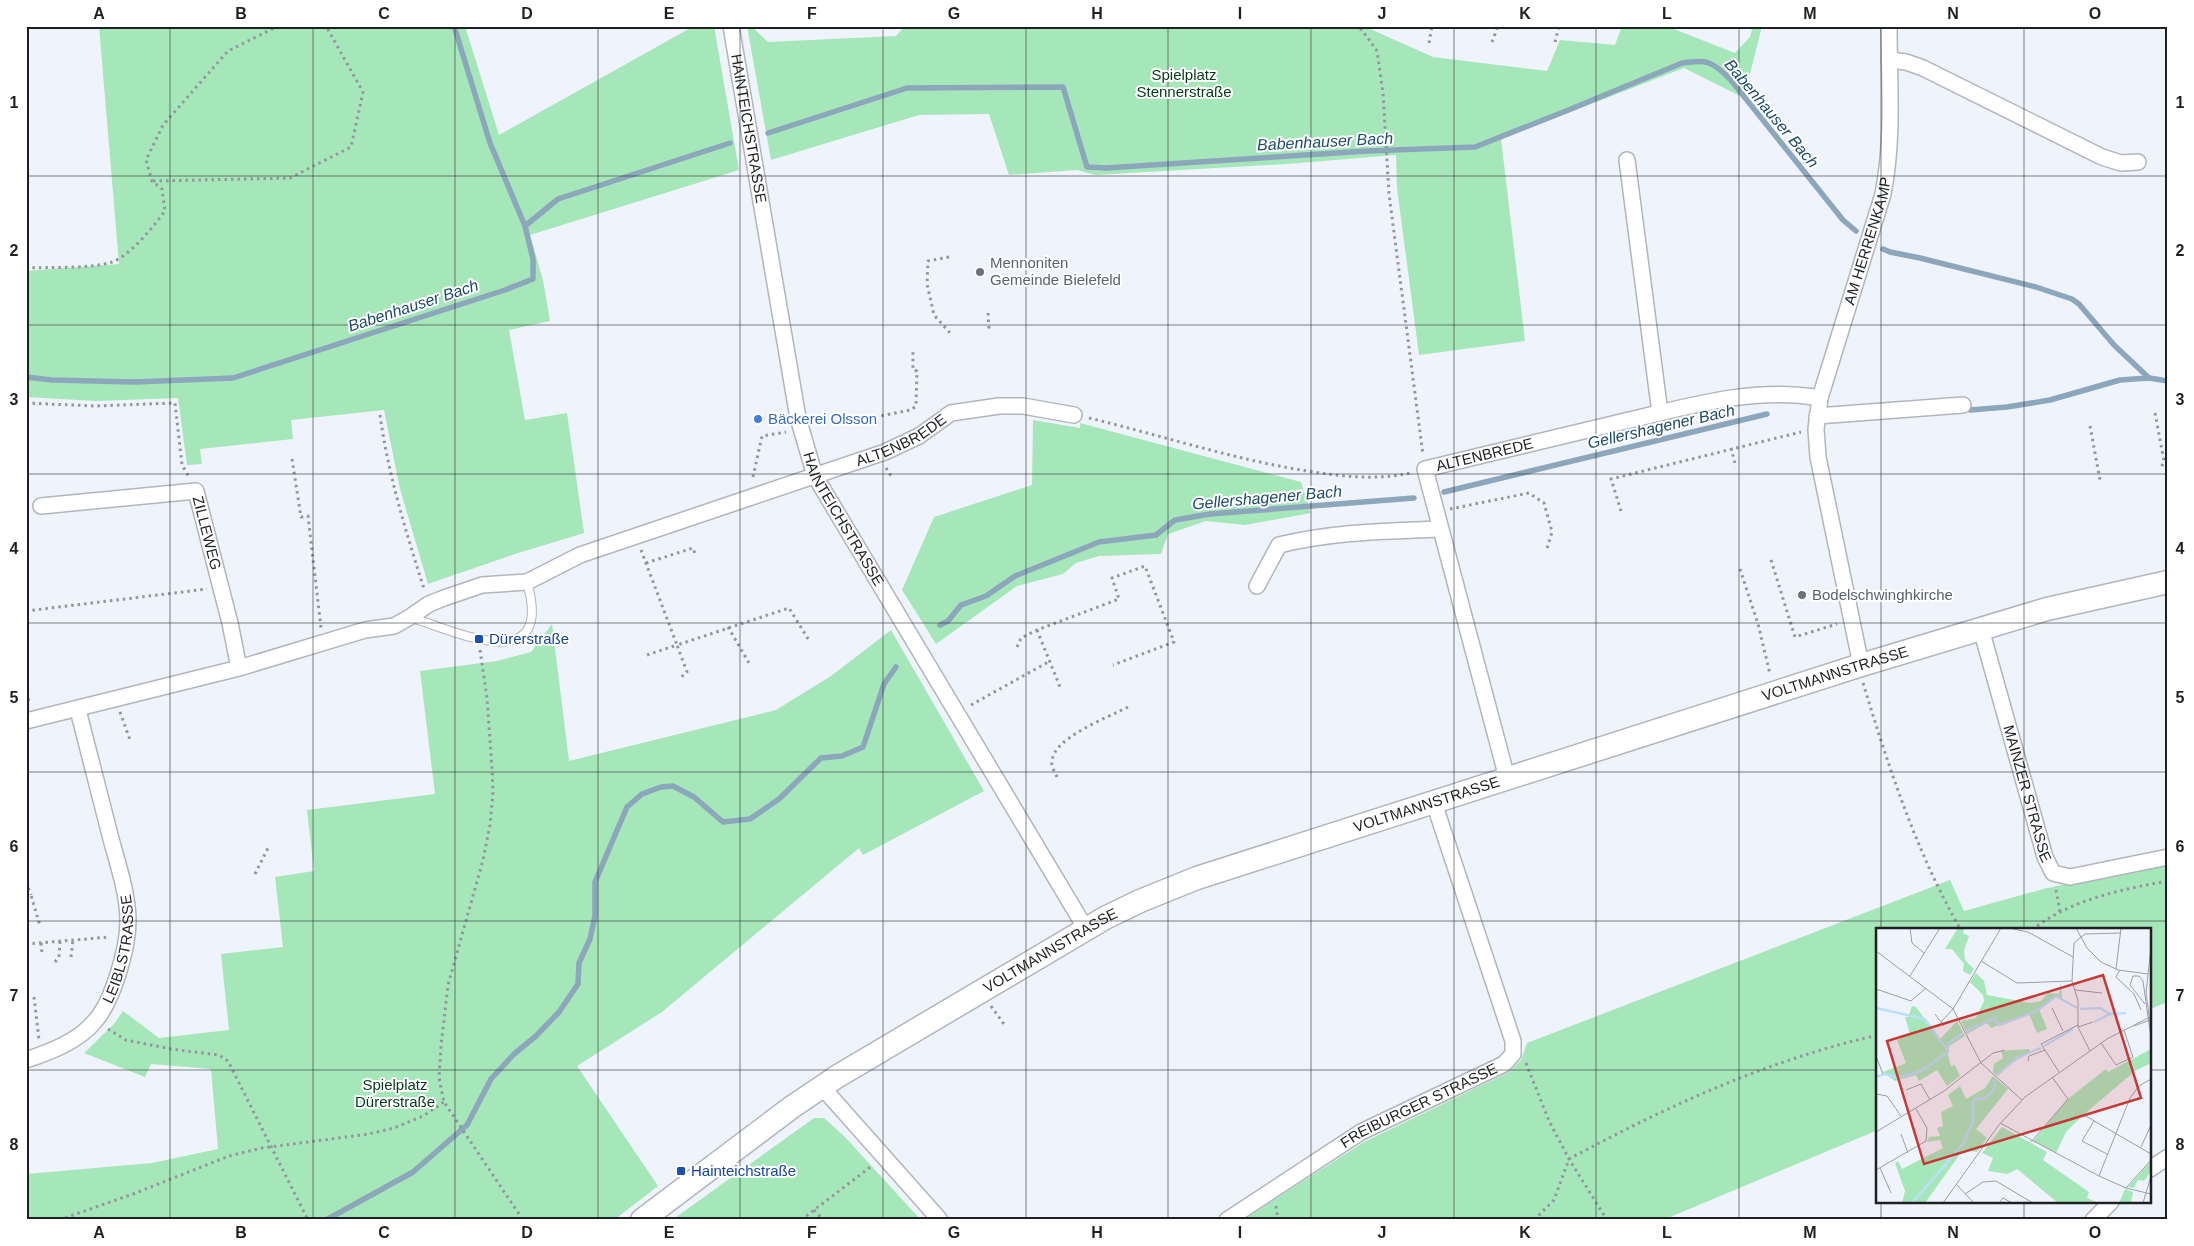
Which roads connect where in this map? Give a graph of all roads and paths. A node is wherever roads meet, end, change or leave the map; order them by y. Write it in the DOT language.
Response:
graph roads {
  1 [pos="278,26"];
  2 [pos="326,26"];
  3 [pos="731,26"];
  4 [pos="1354,26"];
  5 [pos="1432,26"];
  6 [pos="1498,26"];
  7 [pos="1559,26"];
  8 [pos="1889,26"];
  9 [pos="1363,28"];
  10 [pos="1492,42"];
  11 [pos="1555,42"];
  12 [pos="1428,43"];
  13 [pos="1889,60"];
  14 [pos="1627,160"];
  15 [pos="2138,162"];
  16 [pos="152,181"];
  17 [pos="950,257"];
  18 [pos="26,268"];
  19 [pos="988,313"];
  20 [pos="989,329"];
  21 [pos="951,334"];
  22 [pos="913,352"];
  23 [pos="1820,398"];
  24 [pos="26,403"];
  25 [pos="1963,405"];
  26 [pos="1660,413"];
  27 [pos="2155,413"];
  28 [pos="380,415"];
  29 [pos="1074,415"];
  30 [pos="876,417"];
  31 [pos="1816,422"];
  32 [pos="2090,426"];
  33 [pos="801,430"];
  34 [pos="1731,448"];
  35 [pos="292,459"];
  36 [pos="1736,467"];
  37 [pos="2161,468"];
  38 [pos="1425,470"];
  39 [pos="815,476"];
  40 [pos="753,478"];
  41 [pos="2100,480"];
  42 [pos="196,491"];
  43 [pos="42,506"];
  44 [pos="1621,511"];
  45 [pos="1435,512"];
  46 [pos="1439,529"];
  47 [pos="635,536"];
  48 [pos="1546,552"];
  49 [pos="694,554"];
  50 [pos="1771,560"];
  51 [pos="646,563"];
  52 [pos="1740,569"];
  53 [pos="527,582"];
  54 [pos="2168,582"];
  55 [pos="1258,586"];
  56 [pos="221,587"];
  57 [pos="429,604"];
  58 [pos="26,612"];
  59 [pos="410,617"];
  60 [pos="1852,619"];
  61 [pos="728,627"];
  62 [pos="1981,629"];
  63 [pos="1037,630"];
  64 [pos="479,639"];
  65 [pos="810,642"];
  66 [pos="322,643"];
  67 [pos="677,645"];
  68 [pos="1017,647"];
  69 [pos="647,655"];
  70 [pos="749,662"];
  71 [pos="1050,662"];
  72 [pos="1112,665"];
  73 [pos="1860,666"];
  74 [pos="238,668"];
  75 [pos="26,679"];
  76 [pos="679,679"];
  77 [pos="1060,687"];
  78 [pos="1776,692"];
  79 [pos="116,700"];
  80 [pos="1128,707"];
  81 [pos="78,710"];
  82 [pos="957,713"];
  83 [pos="29,721"];
  84 [pos="130,740"];
  85 [pos="1057,777"];
  86 [pos="1507,778"];
  87 [pos="1434,803"];
  88 [pos="269,846"];
  89 [pos="2168,857"];
  90 [pos="255,874"];
  91 [pos="2168,881"];
  92 [pos="26,882"];
  93 [pos="26,893"];
  94 [pos="31,895"];
  95 [pos="40,926"];
  96 [pos="1960,928"];
  97 [pos="2035,928"];
  98 [pos="1086,929"];
  99 [pos="126,936"];
  100 [pos="73,940"];
  101 [pos="60,941"];
  102 [pos="41,943"];
  103 [pos="26,944"];
  104 [pos="42,954"];
  105 [pos="71,958"];
  106 [pos="55,962"];
  107 [pos="34,997"];
  108 [pos="96,1021"];
  109 [pos="1876,1035"];
  110 [pos="1513,1054"];
  111 [pos="41,1055"];
  112 [pos="26,1060"];
  113 [pos="822,1087"];
  114 [pos="444,1102"];
  115 [pos="270,1148"];
  116 [pos="883,1157"];
  117 [pos="2168,1157"];
  118 [pos="1569,1159"];
  119 [pos="2152,1168"];
  120 [pos="2109,1204"];
  121 [pos="814,1210"];
  122 [pos="60,1220"];
  123 [pos="308,1220"];
  124 [pos="523,1220"];
  125 [pos="642,1220"];
  126 [pos="801,1220"];
  127 [pos="823,1220"];
  128 [pos="940,1220"];
  129 [pos="1227,1220"];
  130 [pos="1534,1220"];
  131 [pos="1607,1220"];
  132 [pos="2093,1220"];
  1 -- 16 [label="path"];
  2 -- 16 [label="path"];
  3 -- 33 [label="street, HAINTEICHSTRASSE"];
  4 -- 9 [label="path"];
  5 -- 12 [label="path"];
  6 -- 10 [label="path"];
  7 -- 11 [label="path"];
  8 -- 13 [label="street, AM HERRENKAMP"];
  9 -- 38 [label="path"];
  13 -- 15 [label="street"];
  13 -- 23 [label="street, AM HERRENKAMP"];
  14 -- 26 [label="street"];
  16 -- 18 [label="path"];
  17 -- 21 [label="path"];
  19 -- 20 [label="path"];
  22 -- 30 [label="path"];
  23 -- 26 [label="street, ALTENBREDE"];
  23 -- 31 [label="street, AM HERRENKAMP"];
  24 -- 42 [label="path"];
  25 -- 31 [label="street"];
  26 -- 38 [label="street, ALTENBREDE"];
  27 -- 37 [label="path"];
  28 -- 57 [label="path"];
  29 -- 38 [label="path"];
  29 -- 39 [label="street, ALTENBREDE"];
  31 -- 34 [label="path"];
  31 -- 60 [label="street, AM HERRENKAMP"];
  32 -- 41 [label="path"];
  33 -- 39 [label="street, HAINTEICHSTRASSE"];
  33 -- 40 [label="path"];
  34 -- 36 [label="path"];
  34 -- 44 [label="path"];
  35 -- 66 [label="path"];
  38 -- 45 [label="street, ALTENBREDE"];
  39 -- 47 [label="street"];
  39 -- 82 [label="street, HAINTEICHSTRASSE"];
  42 -- 43 [label="street, ZILLEWEG"];
  42 -- 56 [label="street, ZILLEWEG"];
  45 -- 46 [label="street, ALTENBREDE"];
  45 -- 48 [label="path"];
  46 -- 55 [label="street"];
  46 -- 86 [label="street, VOLTMANNSTRASSE"];
  47 -- 51 [label="path"];
  47 -- 53 [label="street"];
  49 -- 51 [label="path"];
  50 -- 60 [label="path"];
  51 -- 67 [label="path"];
  52 -- 78 [label="path"];
  53 -- 57 [label="street"];
  53 -- 64 [label="lane"];
  54 -- 62 [label="street, VOLTMANNSTRASSE"];
  56 -- 58 [label="path"];
  56 -- 74 [label="street, ZILLEWEG"];
  57 -- 59 [label="street"];
  59 -- 64 [label="lane"];
  59 -- 66 [label="street"];
  60 -- 73 [label="street, AM HERRENKAMP"];
  61 -- 65 [label="path"];
  61 -- 67 [label="path"];
  61 -- 70 [label="path"];
  62 -- 73 [label="street, VOLTMANNSTRASSE"];
  62 -- 89 [label="street, MAINZER STRASSE"];
  63 -- 68 [label="path"];
  63 -- 71 [label="path"];
  63 -- 72 [label="path"];
  64 -- 114 [label="path"];
  66 -- 74 [label="street"];
  67 -- 69 [label="path"];
  67 -- 76 [label="path"];
  71 -- 77 [label="path"];
  71 -- 82 [label="path"];
  73 -- 78 [label="street, VOLTMANNSTRASSE"];
  73 -- 96 [label="path"];
  74 -- 79 [label="street"];
  75 -- 83 [label="path"];
  78 -- 86 [label="street, VOLTMANNSTRASSE"];
  79 -- 81 [label="street"];
  79 -- 84 [label="path"];
  80 -- 85 [label="path"];
  81 -- 83 [label="street"];
  81 -- 99 [label="street, LEIBLSTRASSE"];
  82 -- 98 [label="street, HAINTEICHSTRASSE"];
  86 -- 87 [label="street, VOLTMANNSTRASSE"];
  87 -- 98 [label="street, VOLTMANNSTRASSE"];
  87 -- 110 [label="street, FREIBURGER STRASSE"];
  88 -- 90 [label="path"];
  91 -- 97 [label="path"];
  92 -- 94 [label="path"];
  93 -- 94 [label="path"];
  94 -- 95 [label="path"];
  98 -- 113 [label="street, VOLTMANNSTRASSE"];
  99 -- 100 [label="path"];
  99 -- 108 [label="street, LEIBLSTRASSE"];
  100 -- 101 [label="path"];
  100 -- 105 [label="path"];
  101 -- 102 [label="path"];
  101 -- 106 [label="path"];
  102 -- 103 [label="path"];
  102 -- 104 [label="path"];
  107 -- 111 [label="path"];
  108 -- 111 [label="street, LEIBLSTRASSE"];
  108 -- 115 [label="path"];
  109 -- 118 [label="path"];
  110 -- 118 [label="path"];
  110 -- 129 [label="street, FREIBURGER STRASSE"];
  111 -- 112 [label="street, LEIBLSTRASSE"];
  113 -- 116 [label="street"];
  113 -- 125 [label="street, VOLTMANNSTRASSE"];
  114 -- 115 [label="path"];
  114 -- 124 [label="path"];
  115 -- 122 [label="path"];
  115 -- 123 [label="path"];
  116 -- 121 [label="path"];
  116 -- 128 [label="street"];
  117 -- 119 [label="street"];
  118 -- 130 [label="path"];
  118 -- 131 [label="path"];
  120 -- 132 [label="street"];
  121 -- 126 [label="path"];
  121 -- 127 [label="path"];
}
